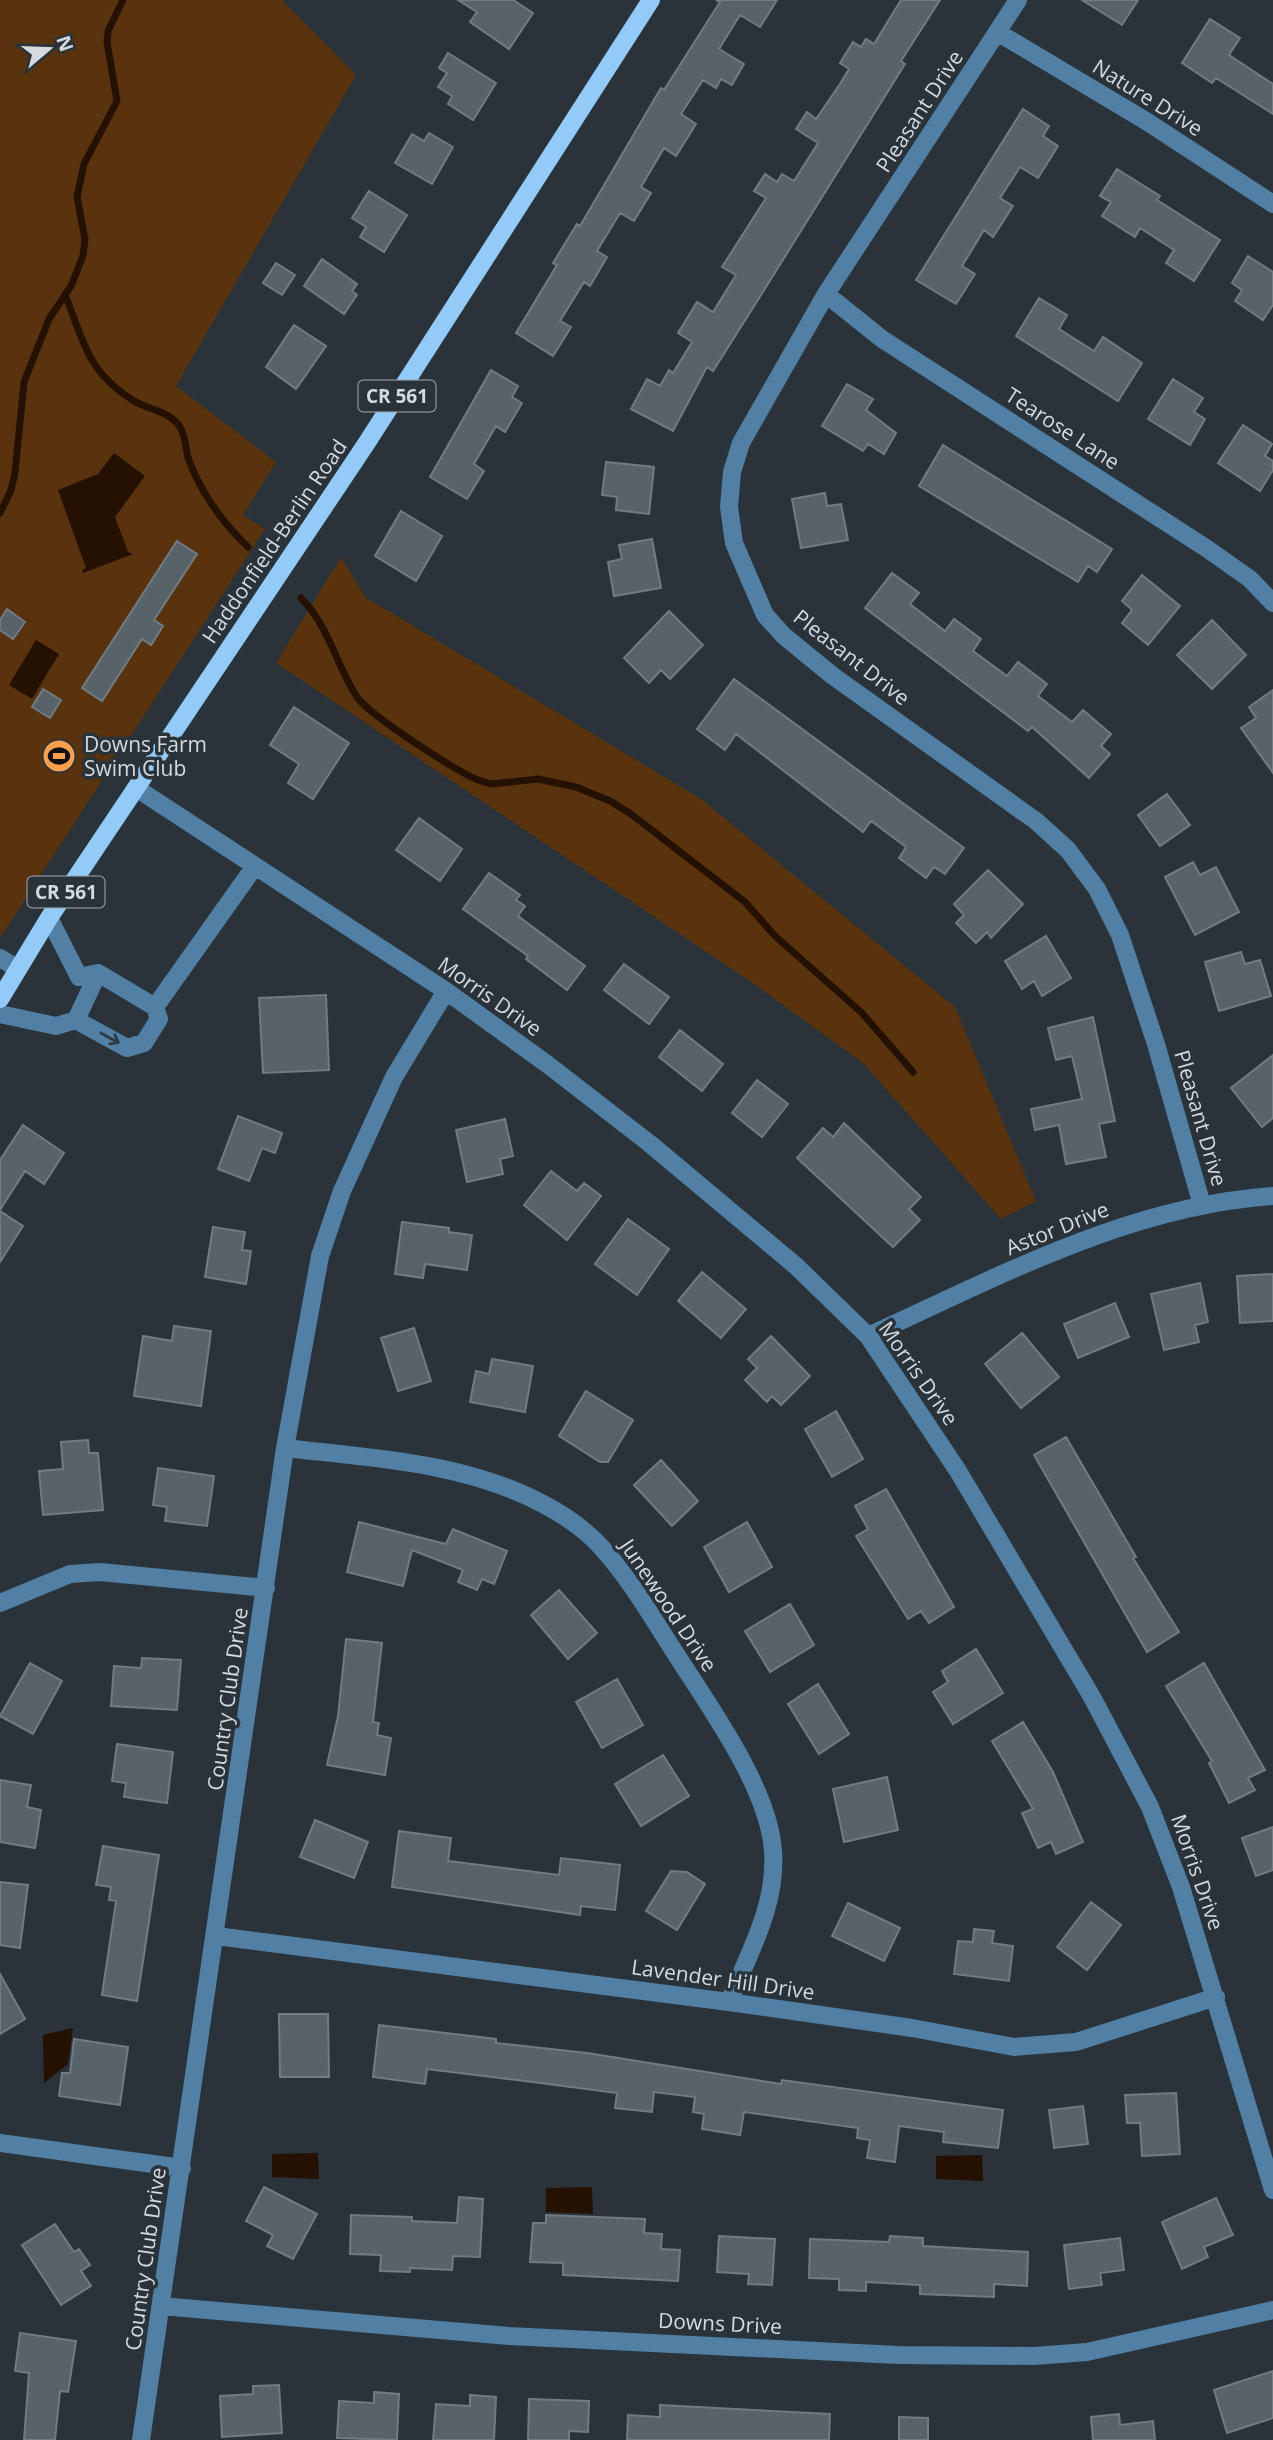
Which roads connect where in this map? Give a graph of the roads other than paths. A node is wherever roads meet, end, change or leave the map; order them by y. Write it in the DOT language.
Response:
graph roads {
  1 [pos="651,0"];
  2 [pos="1018,0"];
  3 [pos="997,32"];
  4 [pos="1273,204"];
  5 [pos="827,294"];
  6 [pos="1273,603"];
  7 [pos="136,788"];
  8 [pos="256,866"];
  9 [pos="49,918"];
  10 [pos="0,958"];
  11 [pos="18,969"];
  12 [pos="98,973"];
  13 [pos="446,991"];
  14 [pos="0,999"];
  15 [pos="155,1007"];
  16 [pos="0,1014"];
  17 [pos="76,1020"];
  18 [pos="1273,1196"];
  19 [pos="1202,1205"];
  20 [pos="868,1336"];
  21 [pos="285,1448"];
  22 [pos="266,1588"];
  23 [pos="0,1603"];
  24 [pos="216,1936"];
  25 [pos="1216,1997"];
  26 [pos="729,2002"];
  27 [pos="0,2143"];
  28 [pos="182,2168"];
  29 [pos="1273,2190"];
  30 [pos="161,2306"];
  31 [pos="1273,2310"];
  32 [pos="141,2440"];
  1 -- 7 [label="main road, Haddonfield-Berlin Road / CR 561"];
  2 -- 3 [label="street, Pleasant Drive"];
  3 -- 4 [label="street, Nature Drive"];
  3 -- 5 [label="street, Pleasant Drive"];
  5 -- 6 [label="street, Tearose Lane"];
  5 -- 19 [label="street, Pleasant Drive"];
  7 -- 8 [label="street, Morris Drive"];
  7 -- 9 [label="main road, Haddonfield-Berlin Road / CR 561"];
  8 -- 13 [label="street, Morris Drive"];
  8 -- 15 [label="street"];
  9 -- 11 [label="main road, Haddonfield-Berlin Road / CR 561"];
  9 -- 12 [label="street"];
  10 -- 11 [label="street"];
  11 -- 14 [label="main road, Haddonfield-Berlin Road / CR 561"];
  12 -- 15 [label="street"];
  12 -- 17 [label="street"];
  13 -- 20 [label="street, Morris Drive"];
  13 -- 21 [label="street, Country Club Drive"];
  17 -- 15 [label="street, one-way"];
  16 -- 17 [label="street"];
  18 -- 19 [label="street, Astor Drive"];
  19 -- 20 [label="street, Astor Drive"];
  20 -- 25 [label="street, Morris Drive"];
  21 -- 22 [label="street, Country Club Drive"];
  21 -- 26 [label="street, Junewood Drive"];
  22 -- 23 [label="street"];
  22 -- 24 [label="street, Country Club Drive"];
  24 -- 26 [label="street, Lavender Hill Drive"];
  24 -- 28 [label="street, Country Club Drive"];
  25 -- 26 [label="street, Lavender Hill Drive"];
  25 -- 29 [label="street, Morris Drive"];
  27 -- 28 [label="street"];
  28 -- 30 [label="street, Country Club Drive"];
  30 -- 31 [label="street, Downs Drive"];
  30 -- 32 [label="street, Country Club Drive"];
}
